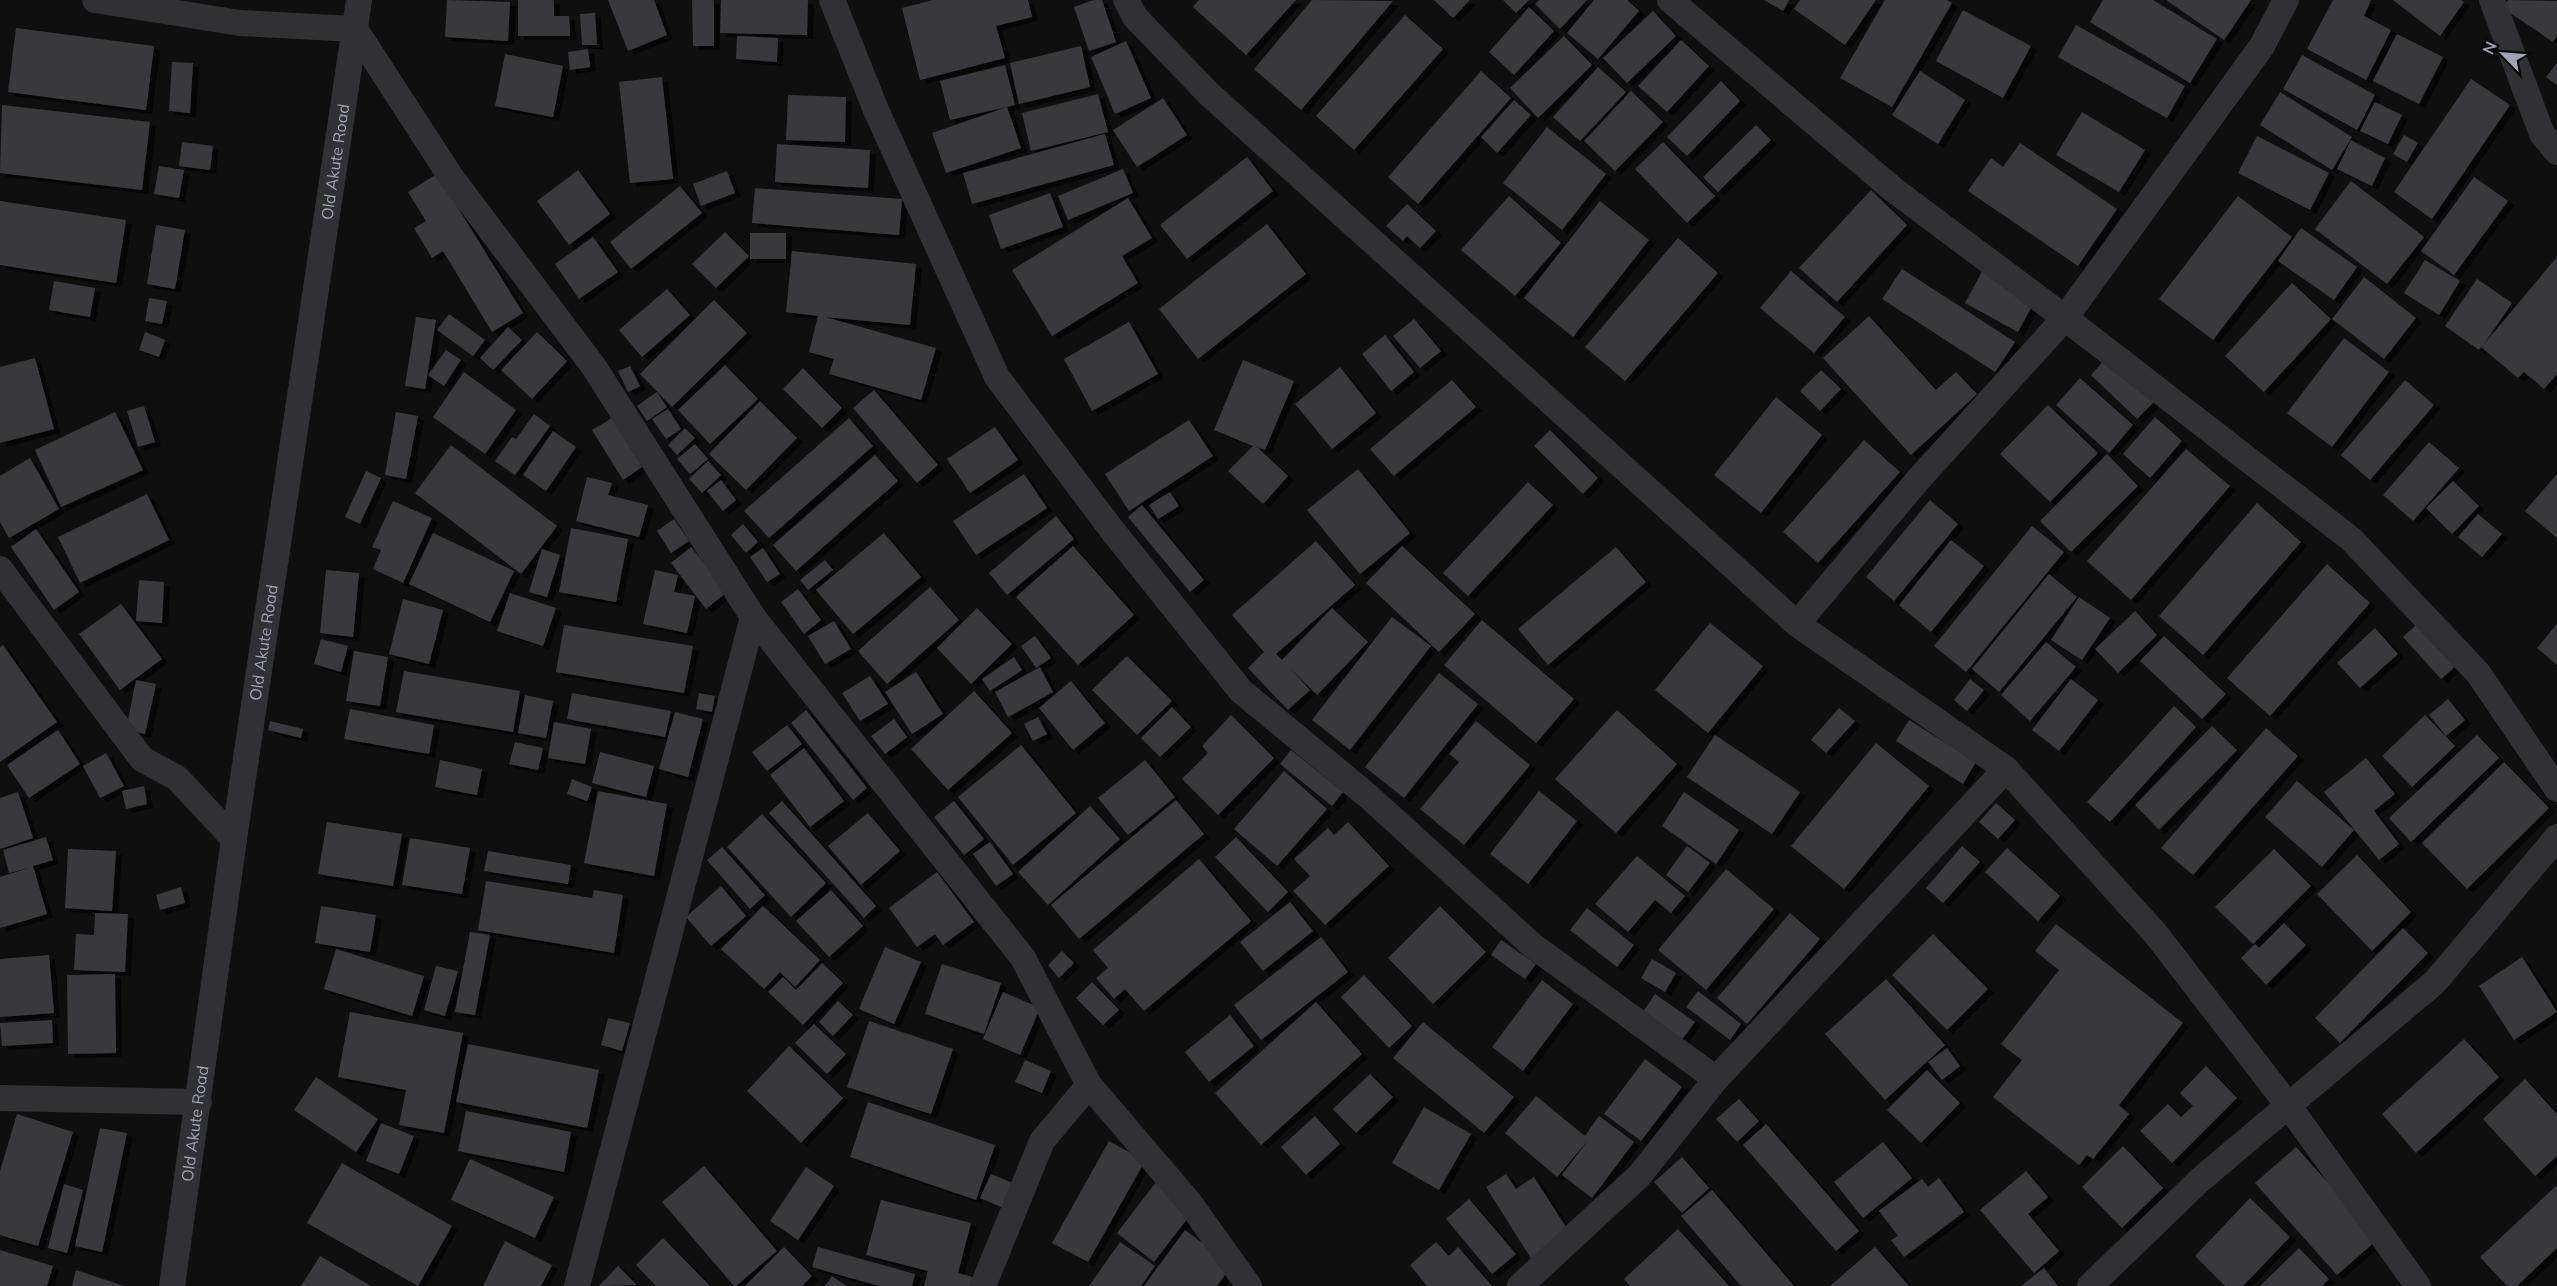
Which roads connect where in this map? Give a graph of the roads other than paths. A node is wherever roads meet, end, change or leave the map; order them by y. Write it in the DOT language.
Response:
graph roads {
  1 [pos="95,0"];
  2 [pos="360,0"];
  3 [pos="832,0"];
  4 [pos="1126,0"];
  5 [pos="1670,0"];
  6 [pos="2286,0"];
  7 [pos="2492,0"];
  8 [pos="355,29"];
  9 [pos="2557,152"];
  10 [pos="2065,318"];
  11 [pos="0,569"];
  12 [pos="753,617"];
  13 [pos="1797,624"];
  14 [pos="2006,769"];
  15 [pos="2557,789"];
  16 [pos="2557,837"];
  17 [pos="234,839"];
  18 [pos="1716,1079"];
  19 [pos="1089,1085"];
  20 [pos="0,1098"];
  21 [pos="198,1101"];
  22 [pos="2288,1105"];
  23 [pos="172,1286"];
  24 [pos="578,1286"];
  25 [pos="983,1286"];
  26 [pos="1249,1286"];
  27 [pos="1520,1286"];
  28 [pos="2090,1286"];
  29 [pos="2418,1286"];
  1 -- 8 [label="street"];
  2 -- 8 [label="street, Old Akute Road"];
  3 -- 18 [label="street"];
  4 -- 13 [label="street"];
  5 -- 10 [label="street"];
  6 -- 10 [label="street"];
  7 -- 9 [label="street"];
  8 -- 12 [label="street"];
  8 -- 17 [label="street, Old Akute Road"];
  10 -- 13 [label="street"];
  10 -- 15 [label="street"];
  11 -- 17 [label="street"];
  12 -- 19 [label="street"];
  12 -- 24 [label="street"];
  13 -- 14 [label="street"];
  14 -- 18 [label="street"];
  14 -- 22 [label="street"];
  16 -- 22 [label="street"];
  17 -- 21 [label="street, Old Akute Road"];
  18 -- 27 [label="street"];
  19 -- 25 [label="street"];
  19 -- 26 [label="street"];
  20 -- 21 [label="street"];
  21 -- 23 [label="street, Old Akute Road"];
  22 -- 28 [label="street"];
  22 -- 29 [label="street"];
}
